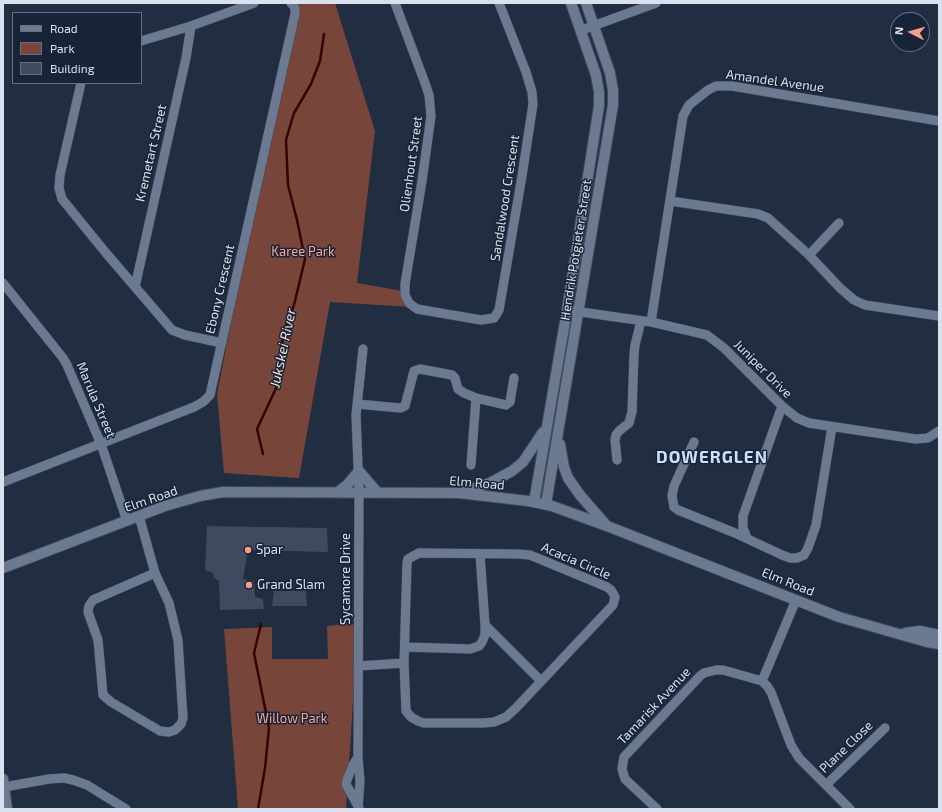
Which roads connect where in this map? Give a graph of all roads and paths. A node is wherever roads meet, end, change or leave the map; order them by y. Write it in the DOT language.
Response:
graph roads {
  1 [pos="254,3"];
  2 [pos="291,3"];
  3 [pos="395,3"];
  4 [pos="499,3"];
  5 [pos="571,3"];
  6 [pos="586,3"];
  7 [pos="656,3"];
  8 [pos="191,26"];
  9 [pos="594,26"];
  10 [pos="582,30"];
  11 [pos="142,41"];
  12 [pos="81,84"];
  13 [pos="939,120"];
  14 [pos="670,201"];
  15 [pos="839,223"];
  16 [pos="809,255"];
  17 [pos="4,287"];
  18 [pos="135,287"];
  19 [pos="413,306"];
  20 [pos="567,310"];
  21 [pos="579,311"];
  22 [pos="939,316"];
  23 [pos="641,321"];
  24 [pos="651,322"];
  25 [pos="222,343"];
  26 [pos="363,349"];
  27 [pos="514,378"];
  28 [pos="476,398"];
  29 [pos="357,404"];
  30 [pos="782,406"];
  31 [pos="559,422"];
  32 [pos="547,426"];
  33 [pos="832,427"];
  34 [pos="939,431"];
  35 [pos="694,442"];
  36 [pos="101,444"];
  37 [pos="617,460"];
  38 [pos="471,465"];
  39 [pos="359,471"];
  40 [pos="3,482"];
  41 [pos="338,492"];
  42 [pos="360,492"];
  43 [pos="377,492"];
  44 [pos="459,492"];
  45 [pos="534,502"];
  46 [pos="546,504"];
  47 [pos="139,516"];
  48 [pos="743,516"];
  49 [pos="127,521"];
  50 [pos="607,526"];
  51 [pos="725,529"];
  52 [pos="747,538"];
  53 [pos="480,554"];
  54 [pos="3,568"];
  55 [pos="155,573"];
  56 [pos="796,600"];
  57 [pos="485,625"];
  58 [pos="899,633"];
  59 [pos="939,635"];
  60 [pos="939,644"];
  61 [pos="404,647"];
  62 [pos="404,663"];
  63 [pos="358,666"];
  64 [pos="541,681"];
  65 [pos="762,682"];
  66 [pos="885,728"];
  67 [pos="358,757"];
  68 [pos="4,783"];
  69 [pos="826,785"];
  70 [pos="358,808"];
  71 [pos="7,809"];
  72 [pos="126,809"];
  73 [pos="657,809"];
  74 [pos="850,809"];
  1 -- 8 [label="street"];
  2 -- 25 [label="street, Ebony Crescent"];
  3 -- 19 [label="street, Olienhout Street"];
  4 -- 19 [label="street, Sandalwood Crescent"];
  5 -- 10 [label="street, Hendrik Potgieter Street"];
  6 -- 9 [label="street, Hendrik Potgieter Street"];
  7 -- 9 [label="street"];
  8 -- 11 [label="street"];
  8 -- 18 [label="street, Kremetart Street"];
  9 -- 10 [label="street"];
  9 -- 21 [label="street, Hendrik Potgieter Street"];
  10 -- 20 [label="street, Hendrik Potgieter Street"];
  12 -- 18 [label="street, Ebony Crescent"];
  13 -- 14 [label="street, Amandel Avenue"];
  14 -- 16 [label="street"];
  14 -- 24 [label="street, Amandel Avenue"];
  15 -- 16 [label="street"];
  16 -- 22 [label="street"];
  17 -- 36 [label="street, Marula Street"];
  18 -- 25 [label="street, Ebony Crescent"];
  20 -- 21 [label="street, Juniper Drive"];
  20 -- 32 [label="street, Hendrik Potgieter Street"];
  21 -- 23 [label="street, Juniper Drive"];
  21 -- 31 [label="street, Hendrik Potgieter Street"];
  23 -- 24 [label="street, Juniper Drive"];
  23 -- 37 [label="street"];
  24 -- 30 [label="street, Juniper Drive"];
  25 -- 36 [label="street"];
  26 -- 29 [label="street, Sycamore Drive"];
  27 -- 28 [label="street"];
  28 -- 29 [label="street"];
  28 -- 38 [label="street"];
  29 -- 39 [label="street, Sycamore Drive"];
  30 -- 33 [label="street, Juniper Drive"];
  30 -- 48 [label="street"];
  31 -- 46 [label="street, Hendrik Potgieter Street"];
  31 -- 50 [label="street"];
  32 -- 44 [label="street"];
  32 -- 45 [label="street, Hendrik Potgieter Street"];
  33 -- 34 [label="street, Juniper Drive"];
  33 -- 52 [label="street"];
  35 -- 51 [label="street"];
  36 -- 40 [label="street"];
  36 -- 49 [label="street, Marula Street"];
  39 -- 41 [label="street"];
  39 -- 42 [label="street, Sycamore Drive"];
  39 -- 43 [label="street"];
  41 -- 42 [label="street, Elm Road"];
  41 -- 47 [label="street, Elm Road"];
  42 -- 43 [label="street, Elm Road"];
  42 -- 63 [label="street, Sycamore Drive"];
  43 -- 44 [label="street, Elm Road"];
  44 -- 45 [label="street, Elm Road"];
  45 -- 46 [label="street, Elm Road"];
  46 -- 50 [label="street, Elm Road"];
  47 -- 49 [label="street, Elm Road"];
  47 -- 55 [label="street"];
  48 -- 51 [label="street"];
  48 -- 52 [label="street"];
  49 -- 54 [label="street, Elm Road"];
  50 -- 56 [label="street, Elm Road"];
  51 -- 52 [label="street"];
  53 -- 57 [label="street"];
  53 -- 61 [label="street, Acacia Circle"];
  53 -- 64 [label="street, Acacia Circle"];
  55 -- 55 [label="street"];
  56 -- 58 [label="street, Elm Road"];
  56 -- 65 [label="street"];
  57 -- 61 [label="street"];
  57 -- 64 [label="street"];
  58 -- 59 [label="street, Elm Road"];
  58 -- 60 [label="street"];
  61 -- 62 [label="street, Acacia Circle"];
  62 -- 63 [label="street"];
  62 -- 64 [label="street, Acacia Circle"];
  63 -- 67 [label="street, Sycamore Drive"];
  65 -- 69 [label="street"];
  65 -- 73 [label="street, Tamarisk Avenue"];
  66 -- 69 [label="street, Plane Close"];
  67 -- 70 [label="street, Sycamore Drive"];
  67 -- 70 [label="street"];
  68 -- 71 [label="street"];
  68 -- 72 [label="street"];
  69 -- 74 [label="street"];
}
